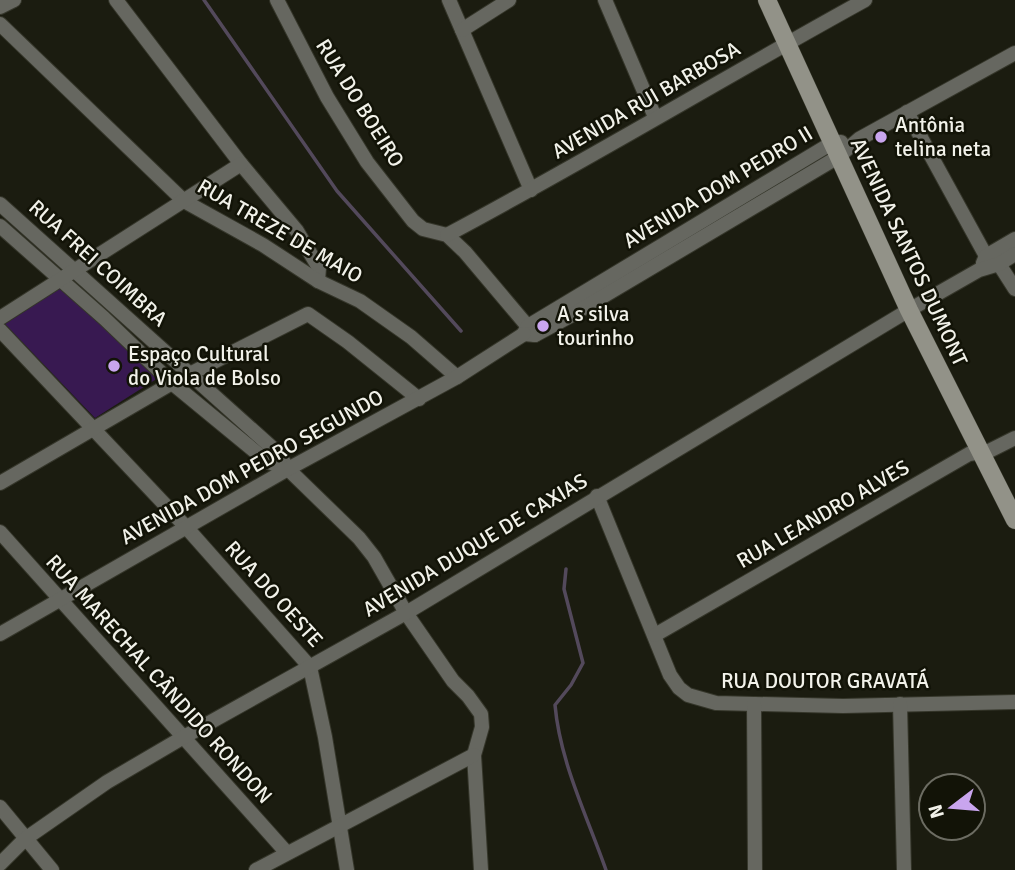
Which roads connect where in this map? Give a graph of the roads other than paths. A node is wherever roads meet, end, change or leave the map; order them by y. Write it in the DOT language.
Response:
graph roads {
  1 [pos="14,0"];
  2 [pos="116,0"];
  3 [pos="277,0"];
  4 [pos="449,0"];
  5 [pos="509,0"];
  6 [pos="605,0"];
  7 [pos="612,0"];
  8 [pos="767,0"];
  9 [pos="865,0"];
  10 [pos="0,7"];
  11 [pos="0,24"];
  12 [pos="462,30"];
  13 [pos="787,43"];
  14 [pos="1015,53"];
  15 [pos="907,113"];
  16 [pos="660,115"];
  17 [pos="835,150"];
  18 [pos="241,164"];
  19 [pos="531,190"];
  20 [pos="184,201"];
  21 [pos="0,204"];
  22 [pos="0,226"];
  23 [pos="447,235"];
  24 [pos="1015,239"];
  25 [pos="1015,254"];
  26 [pos="993,260"];
  27 [pos="75,271"];
  28 [pos="61,280"];
  29 [pos="318,281"];
  30 [pos="1015,289"];
  31 [pos="909,310"];
  32 [pos="0,318"];
  33 [pos="0,330"];
  34 [pos="529,332"];
  35 [pos="190,374"];
  36 [pos="457,377"];
  37 [pos="172,383"];
  38 [pos="419,399"];
  39 [pos="92,430"];
  40 [pos="1015,438"];
  41 [pos="979,451"];
  42 [pos="288,469"];
  43 [pos="0,483"];
  44 [pos="597,496"];
  45 [pos="1015,520"];
  46 [pos="186,527"];
  47 [pos="0,532"];
  48 [pos="59,600"];
  49 [pos="406,613"];
  50 [pos="0,634"];
  51 [pos="655,635"];
  52 [pos="310,667"];
  53 [pos="1015,702"];
  54 [pos="754,704"];
  55 [pos="900,704"];
  56 [pos="182,738"];
  57 [pos="474,755"];
  58 [pos="0,807"];
  59 [pos="339,825"];
  60 [pos="25,839"];
  61 [pos="288,853"];
  62 [pos="0,864"];
  63 [pos="52,870"];
  64 [pos="256,870"];
  65 [pos="347,870"];
  66 [pos="481,870"];
  67 [pos="755,870"];
  68 [pos="904,870"];
  1 -- 10 [label="street"];
  2 -- 18 [label="street"];
  3 -- 23 [label="street, RUA DO BOEIRO"];
  4 -- 12 [label="street"];
  5 -- 12 [label="street"];
  6 -- 16 [label="street"];
  7 -- 16 [label="street"];
  8 -- 13 [label="main road, AVENIDA SANTOS DUMONT"];
  9 -- 13 [label="street, AVENIDA RUI BARBOSA"];
  11 -- 20 [label="street, RUA TREZE DE MAIO"];
  12 -- 19 [label="street"];
  13 -- 16 [label="street, AVENIDA RUI BARBOSA"];
  13 -- 17 [label="main road, AVENIDA SANTOS DUMONT"];
  14 -- 15 [label="street"];
  15 -- 17 [label="street, AVENIDA DOM PEDRO II"];
  15 -- 26 [label="street"];
  16 -- 19 [label="street, AVENIDA RUI BARBOSA"];
  17 -- 31 [label="main road, AVENIDA SANTOS DUMONT"];
  17 -- 34 [label="street, AVENIDA DOM PEDRO II"];
  18 -- 20 [label="street"];
  18 -- 29 [label="street"];
  19 -- 23 [label="street, AVENIDA RUI BARBOSA"];
  20 -- 27 [label="street"];
  20 -- 29 [label="street, RUA TREZE DE MAIO"];
  21 -- 27 [label="street, RUA FREI COIMBRA"];
  22 -- 28 [label="street, RUA FREI COIMBRA"];
  23 -- 34 [label="street, RUA DO BOEIRO"];
  24 -- 26 [label="street"];
  25 -- 26 [label="street"];
  26 -- 30 [label="street"];
  26 -- 31 [label="street, AVENIDA DUQUE DE CAXIAS"];
  27 -- 28 [label="street"];
  27 -- 35 [label="street, RUA FREI COIMBRA"];
  28 -- 32 [label="street"];
  28 -- 37 [label="street, RUA FREI COIMBRA"];
  29 -- 36 [label="street, RUA TREZE DE MAIO"];
  31 -- 41 [label="main road, AVENIDA SANTOS DUMONT"];
  31 -- 44 [label="street, AVENIDA DUQUE DE CAXIAS"];
  33 -- 39 [label="street, RUA DO OESTE"];
  34 -- 36 [label="street, AVENIDA DOM PEDRO SEGUNDO"];
  35 -- 37 [label="street"];
  35 -- 38 [label="street"];
  35 -- 42 [label="street, RUA FREI COIMBRA"];
  36 -- 38 [label="street, AVENIDA DOM PEDRO SEGUNDO"];
  37 -- 39 [label="street"];
  37 -- 42 [label="street, RUA FREI COIMBRA"];
  38 -- 42 [label="street, AVENIDA DOM PEDRO SEGUNDO"];
  39 -- 43 [label="street"];
  39 -- 46 [label="street, RUA DO OESTE"];
  40 -- 41 [label="street, RUA LEANDRO ALVES"];
  41 -- 45 [label="main road, AVENIDA SANTOS DUMONT"];
  41 -- 51 [label="street, RUA LEANDRO ALVES"];
  42 -- 46 [label="street, AVENIDA DOM PEDRO SEGUNDO"];
  42 -- 49 [label="street, RUA FREI COIMBRA"];
  44 -- 49 [label="street, AVENIDA DUQUE DE CAXIAS"];
  44 -- 51 [label="street, RUA DOUTOR GRAVATÁ"];
  46 -- 48 [label="street, AVENIDA DOM PEDRO SEGUNDO"];
  46 -- 52 [label="street, RUA DO OESTE"];
  47 -- 48 [label="street, RUA MARECHAL CÂNDIDO RONDON"];
  48 -- 50 [label="street, AVENIDA DOM PEDRO SEGUNDO"];
  48 -- 56 [label="street, RUA MARECHAL CÂNDIDO RONDON"];
  49 -- 52 [label="street, AVENIDA DUQUE DE CAXIAS"];
  49 -- 57 [label="street, RUA FREI COIMBRA"];
  51 -- 54 [label="street, RUA DOUTOR GRAVATÁ"];
  52 -- 56 [label="street, AVENIDA DUQUE DE CAXIAS"];
  52 -- 59 [label="street, RUA DO OESTE"];
  53 -- 55 [label="street, RUA DOUTOR GRAVATÁ"];
  54 -- 55 [label="street, RUA DOUTOR GRAVATÁ"];
  54 -- 67 [label="street"];
  55 -- 68 [label="street"];
  56 -- 60 [label="street, AVENIDA DUQUE DE CAXIAS"];
  56 -- 61 [label="street, RUA MARECHAL CÂNDIDO RONDON"];
  57 -- 59 [label="street"];
  57 -- 66 [label="street, RUA FREI COIMBRA"];
  58 -- 60 [label="street"];
  59 -- 61 [label="street"];
  59 -- 65 [label="street, RUA DO OESTE"];
  60 -- 62 [label="street, AVENIDA DUQUE DE CAXIAS"];
  60 -- 63 [label="street"];
  61 -- 64 [label="street"];
}
